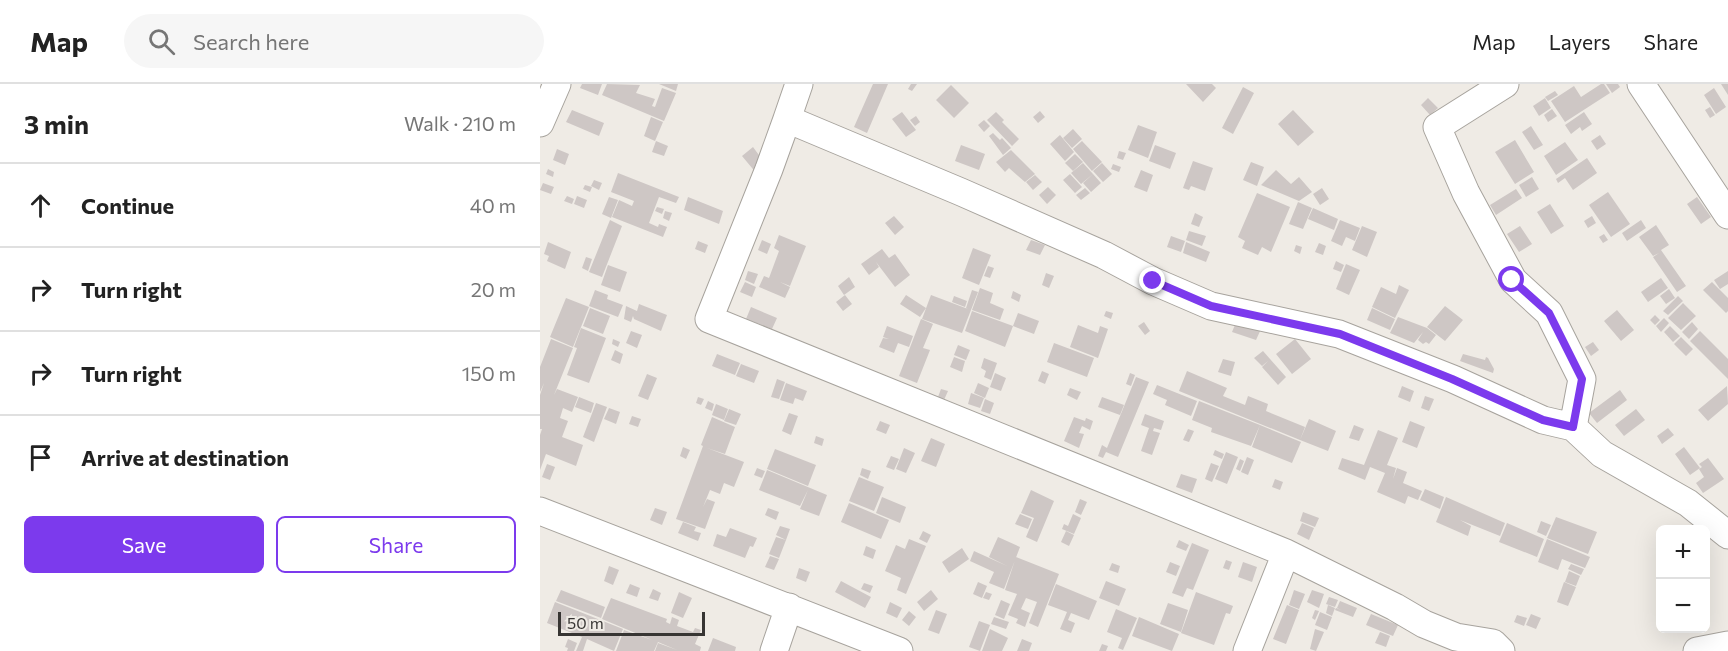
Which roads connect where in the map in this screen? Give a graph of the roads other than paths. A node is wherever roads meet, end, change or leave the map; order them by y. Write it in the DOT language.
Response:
graph roads {
  1 [pos="557,84"];
  2 [pos="799,84"];
  3 [pos="1505,84"];
  4 [pos="1641,84"];
  5 [pos="786,119"];
  6 [pos="540,123"];
  7 [pos="1728,215"];
  8 [pos="1573,427"];
  9 [pos="540,511"];
  10 [pos="1728,535"];
  11 [pos="1286,553"];
  12 [pos="789,607"];
  13 [pos="1728,645"];
  14 [pos="774,651"];
  15 [pos="899,651"];
  16 [pos="1247,651"];
  17 [pos="1501,651"];
  18 [pos="1697,651"];
  1 -- 6 [label="street"];
  2 -- 5 [label="street"];
  3 -- 8 [label="street"];
  4 -- 7 [label="street"];
  5 -- 8 [label="street"];
  5 -- 11 [label="street"];
  8 -- 10 [label="street"];
  9 -- 12 [label="street"];
  11 -- 16 [label="street"];
  11 -- 17 [label="street"];
  12 -- 14 [label="street"];
  12 -- 15 [label="street"];
  13 -- 18 [label="street"];
}
